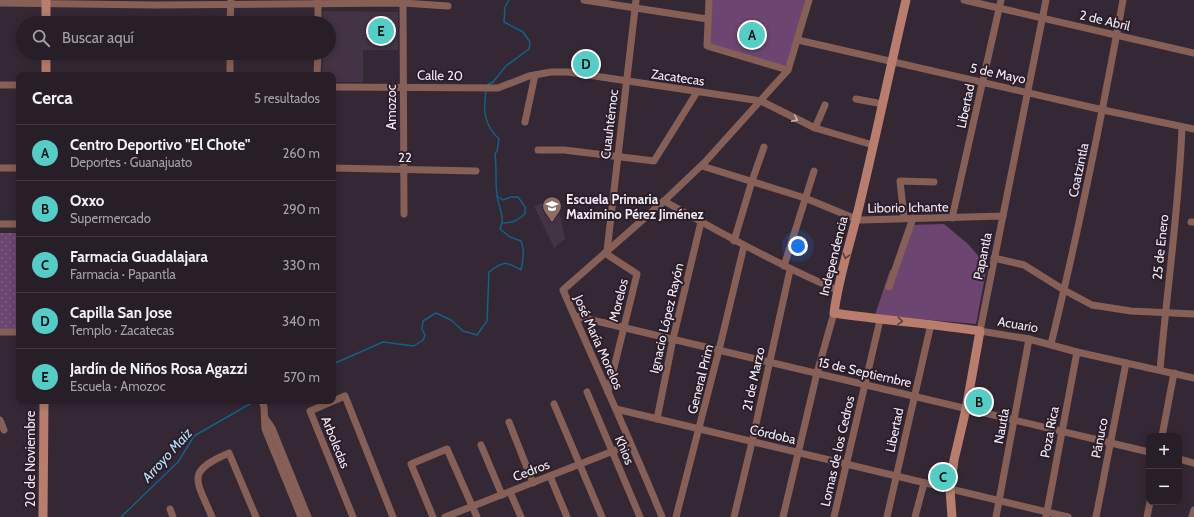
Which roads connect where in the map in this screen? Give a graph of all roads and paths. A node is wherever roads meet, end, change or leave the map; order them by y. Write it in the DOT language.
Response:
graph roads {
  1 [pos="584,0"];
  2 [pos="709,0"];
  3 [pos="809,0"];
  4 [pos="906,0"];
  5 [pos="964,0"];
  6 [pos="1046,0"];
  7 [pos="1123,0"];
  8 [pos="46,2"];
  9 [pos="156,2"];
  10 [pos="231,2"];
  11 [pos="318,2"];
  12 [pos="403,2"];
  13 [pos="613,2"];
  14 [pos="0,3"];
  15 [pos="635,4"];
  16 [pos="1000,4"];
  17 [pos="448,6"];
  18 [pos="46,16"];
  19 [pos="230,16"];
  20 [pos="318,16"];
  21 [pos="1042,18"];
  22 [pos="707,19"];
  23 [pos="1116,36"];
  24 [pos="798,40"];
  25 [pos="1194,53"];
  26 [pos="46,60"];
  27 [pos="230,60"];
  28 [pos="318,60"];
  29 [pos="892,62"];
  30 [pos="788,70"];
  31 [pos="46,72"];
  32 [pos="230,72"];
  33 [pos="317,72"];
  34 [pos="535,74"];
  35 [pos="626,82"];
  36 [pos="982,82"];
  37 [pos="0,85"];
  38 [pos="16,85"];
  39 [pos="336,87"];
  40 [pos="403,87"];
  41 [pos="474,88"];
  42 [pos="697,92"];
  43 [pos="1027,92"];
  44 [pos="856,99"];
  45 [pos="761,101"];
  46 [pos="883,104"];
  47 [pos="825,105"];
  48 [pos="1103,110"];
  49 [pos="525,122"];
  50 [pos="1182,127"];
  51 [pos="815,128"];
  52 [pos="1194,129"];
  53 [pos="873,145"];
  54 [pos="764,147"];
  55 [pos="538,150"];
  56 [pos="618,156"];
  57 [pos="702,166"];
  58 [pos="0,168"];
  59 [pos="16,168"];
  60 [pos="336,168"];
  61 [pos="404,169"];
  62 [pos="476,171"];
  63 [pos="814,171"];
  64 [pos="752,181"];
  65 [pos="934,182"];
  66 [pos="805,198"];
  67 [pos="664,201"];
  68 [pos="404,214"];
  69 [pos="1003,216"];
  70 [pos="904,218"];
  71 [pos="913,218"];
  72 [pos="952,218"];
  73 [pos="856,219"];
  74 [pos="701,222"];
  75 [pos="0,224"];
  76 [pos="16,224"];
  77 [pos="734,241"];
  78 [pos="744,246"];
  79 [pos="606,252"];
  80 [pos="994,258"];
  81 [pos="787,268"];
  82 [pos="889,287"];
  83 [pos="837,290"];
  84 [pos="1064,290"];
  85 [pos="1165,312"];
  86 [pos="834,313"];
  87 [pos="1194,314"];
  88 [pos="575,316"];
  89 [pos="880,320"];
  90 [pos="931,324"];
  91 [pos="624,327"];
  92 [pos="980,331"];
  93 [pos="0,332"];
  94 [pos="16,332"];
  95 [pos="673,339"];
  96 [pos="1029,339"];
  97 [pos="1051,344"];
  98 [pos="720,350"];
  99 [pos="1077,352"];
  100 [pos="769,362"];
  101 [pos="1126,363"];
  102 [pos="1160,370"];
  103 [pos="817,373"];
  104 [pos="1174,373"];
  105 [pos="1194,378"];
  106 [pos="865,385"];
  107 [pos="588,392"];
  108 [pos="608,392"];
  109 [pos="914,396"];
  110 [pos="336,400"];
  111 [pos="44,404"];
  112 [pos="263,404"];
  113 [pos="326,404"];
  114 [pos="554,404"];
  115 [pos="616,409"];
  116 [pos="966,409"];
  117 [pos="264,417"];
  118 [pos="657,419"];
  119 [pos="0,420"];
  120 [pos="1014,420"];
  121 [pos="509,422"];
  122 [pos="699,429"];
  123 [pos="4,430"];
  124 [pos="1061,431"];
  125 [pos="1163,433"];
  126 [pos="752,442"];
  127 [pos="1110,443"];
  128 [pos="481,445"];
  129 [pos="626,446"];
  130 [pos="1146,451"];
  131 [pos="612,452"];
  132 [pos="798,453"];
  133 [pos="1182,460"];
  134 [pos="1194,463"];
  135 [pos="580,464"];
  136 [pos="846,464"];
  137 [pos="550,476"];
  138 [pos="896,476"];
  139 [pos="533,483"];
  140 [pos="924,483"];
  141 [pos="950,489"];
  142 [pos="510,492"];
  143 [pos="502,495"];
  144 [pos="1000,501"];
  145 [pos="1149,505"];
  146 [pos="473,506"];
  147 [pos="170,509"];
  148 [pos="1194,510"];
  149 [pos="1046,514"];
  150 [pos="43,517"];
  151 [pos="173,517"];
  152 [pos="212,517"];
  153 [pos="256,517"];
  154 [pos="302,517"];
  155 [pos="308,517"];
  156 [pos="353,517"];
  157 [pos="393,517"];
  158 [pos="433,517"];
  159 [pos="445,517"];
  160 [pos="477,517"];
  161 [pos="521,517"];
  162 [pos="567,517"];
  163 [pos="602,517"];
  164 [pos="640,517"];
  165 [pos="662,517"];
  166 [pos="676,517"];
  167 [pos="734,517"];
  168 [pos="783,517"];
  169 [pos="834,517"];
  170 [pos="887,517"];
  171 [pos="916,517"];
  172 [pos="952,517"];
  173 [pos="996,517"];
  174 [pos="1068,517"];
  175 [pos="1096,517"];
  176 [pos="1147,517"];
  177 [pos="1192,517"];
  1 -- 13 [label="street"];
  2 -- 22 [label="street"];
  3 -- 24 [label="street, José María Morelos"];
  4 -- 29 [label="main road, Independencia"];
  5 -- 16 [label="street, 2 de Abril"];
  6 -- 21 [label="street, Papantla"];
  7 -- 23 [label="street, Coatzintla"];
  8 -- 9 [label="street"];
  8 -- 14 [label="street"];
  8 -- 18 [label="main road"];
  9 -- 10 [label="street"];
  10 -- 11 [label="street"];
  10 -- 19 [label="street"];
  11 -- 12 [label="street"];
  11 -- 20 [label="street"];
  12 -- 17 [label="street"];
  12 -- 40 [label="street, Amozoc"];
  13 -- 15 [label="street"];
  15 -- 22 [label="street"];
  15 -- 35 [label="street, Cuauhtémoc"];
  16 -- 21 [label="street, 2 de Abril"];
  16 -- 36 [label="street, Libertad"];
  21 -- 23 [label="street, 2 de Abril"];
  21 -- 43 [label="street, Papantla"];
  22 -- 30 [label="street"];
  23 -- 25 [label="street, 2 de Abril"];
  23 -- 48 [label="street, Coatzintla"];
  24 -- 29 [label="street, 5 de Mayo"];
  24 -- 30 [label="street, José María Morelos"];
  26 -- 31 [label="main road"];
  27 -- 32 [label="street"];
  28 -- 33 [label="street"];
  29 -- 36 [label="street, 5 de Mayo"];
  29 -- 46 [label="main road, Independencia"];
  30 -- 45 [label="street, José María Morelos"];
  34 -- 35 [label="street, Zacatecas"];
  34 -- 41 [label="street, Zacatecas"];
  34 -- 49 [label="street"];
  35 -- 42 [label="street, Zacatecas"];
  35 -- 56 [label="street, Cuauhtémoc"];
  36 -- 43 [label="street, 5 de Mayo"];
  36 -- 72 [label="street, Libertad"];
  37 -- 38 [label="street"];
  39 -- 40 [label="street, Calle 20"];
  40 -- 41 [label="street, Calle 20"];
  40 -- 61 [label="street, Amozoc"];
  42 -- 45 [label="street, Zacatecas"];
  42 -- 56 [label="street"];
  43 -- 48 [label="street, 5 de Mayo"];
  43 -- 69 [label="street, Papantla"];
  44 -- 46 [label="street"];
  45 -- 51 [label="street, Zacatecas, one-way"];
  45 -- 57 [label="street, José María Morelos"];
  46 -- 53 [label="main road, Independencia"];
  47 -- 51 [label="street"];
  48 -- 50 [label="street, 5 de Mayo"];
  48 -- 84 [label="street, Coatzintla"];
  50 -- 52 [label="street, 5 de Mayo"];
  50 -- 85 [label="street, 25 de Enero"];
  51 -- 53 [label="street, Zacatecas"];
  53 -- 73 [label="main road, Independencia"];
  54 -- 64 [label="street"];
  55 -- 56 [label="street"];
  56 -- 79 [label="street, Cuauhtémoc"];
  57 -- 64 [label="street, Liborio Ichante"];
  57 -- 67 [label="street, José María Morelos"];
  58 -- 59 [label="street"];
  60 -- 61 [label="street, 22"];
  61 -- 62 [label="street, 22"];
  61 -- 68 [label="street, Amozoc"];
  63 -- 66 [label="street, 21 de Marzo"];
  64 -- 66 [label="street, Liborio Ichante"];
  64 -- 77 [label="street"];
  65 -- 70 [label="street"];
  66 -- 73 [label="street, Liborio Ichante"];
  66 -- 81 [label="street, 21 de Marzo"];
  67 -- 74 [label="street"];
  67 -- 79 [label="street, José María Morelos"];
  69 -- 72 [label="street, Liborio Ichante"];
  69 -- 80 [label="street, Papantla"];
  70 -- 71 [label="street, Liborio Ichante"];
  70 -- 73 [label="street, Liborio Ichante"];
  71 -- 72 [label="street, Liborio Ichante"];
  71 -- 82 [label="street"];
  73 -- 83 [label="main road, Independencia, one-way"];
  74 -- 77 [label="street"];
  74 -- 95 [label="street, Ignacio López Rayón"];
  75 -- 76 [label="street"];
  77 -- 78 [label="street"];
  78 -- 81 [label="street"];
  78 -- 98 [label="street, General Prim"];
  79 -- 88 [label="street, José María Morelos"];
  79 -- 91 [label="street, Morelos"];
  80 -- 84 [label="street"];
  80 -- 92 [label="street, Papantla"];
  81 -- 83 [label="street"];
  81 -- 100 [label="street, 21 de Marzo"];
  83 -- 86 [label="main road, Independencia"];
  84 -- 85 [label="street"];
  84 -- 97 [label="street, Coatzintla"];
  85 -- 87 [label="street"];
  85 -- 102 [label="street, 25 de Enero"];
  86 -- 89 [label="main road, Acuario"];
  86 -- 103 [label="street, Independencia"];
  88 -- 91 [label="street, 15 de Septiembre"];
  88 -- 108 [label="street, José María Morelos"];
  89 -- 90 [label="main road, Acuario, one-way"];
  89 -- 106 [label="street, Lomas de los Cedros"];
  90 -- 92 [label="main road, Acuario"];
  90 -- 109 [label="street, Libertad"];
  91 -- 95 [label="street, 15 de Septiembre"];
  91 -- 108 [label="street, Morelos"];
  92 -- 96 [label="street, Acuario"];
  92 -- 116 [label="main road, Papantla"];
  93 -- 94 [label="street"];
  95 -- 98 [label="street, 15 de Septiembre"];
  95 -- 118 [label="street, Ignacio López Rayón"];
  96 -- 97 [label="street, Acuario"];
  96 -- 120 [label="street, Nautla"];
  97 -- 99 [label="street, Acuario"];
  98 -- 100 [label="street, 15 de Septiembre"];
  98 -- 122 [label="street, General Prim"];
  99 -- 101 [label="street, Acuario"];
  99 -- 124 [label="street, Poza Rica"];
  100 -- 103 [label="street, 15 de Septiembre"];
  100 -- 126 [label="street, 21 de Marzo"];
  101 -- 102 [label="street, Acuario"];
  101 -- 127 [label="street, Pánuco"];
  102 -- 104 [label="street, Acuario"];
  103 -- 106 [label="street, 15 de Septiembre"];
  103 -- 132 [label="street, Independencia"];
  104 -- 105 [label="street, Acuario"];
  104 -- 125 [label="street"];
  106 -- 109 [label="street, 15 de Septiembre"];
  106 -- 136 [label="street, Lomas de los Cedros"];
  107 -- 131 [label="street, Khios"];
  108 -- 115 [label="street, José María Morelos"];
  109 -- 116 [label="street, 15 de Septiembre"];
  109 -- 138 [label="street, Libertad"];
  110 -- 157 [label="street, Arboledas"];
  111 -- 150 [label="main road, 20 de Noviembre"];
  112 -- 117 [label="street"];
  113 -- 156 [label="street, Arboledas"];
  114 -- 135 [label="street"];
  115 -- 118 [label="street, Córdoba"];
  115 -- 165 [label="street, José María Morelos"];
  116 -- 120 [label="street, 15 de Septiembre"];
  116 -- 141 [label="main road, Papantla"];
  117 -- 154 [label="street"];
  117 -- 155 [label="street"];
  118 -- 122 [label="street, Córdoba"];
  119 -- 123 [label="street"];
  120 -- 124 [label="street, 15 de Septiembre"];
  120 -- 144 [label="street, Nautla"];
  121 -- 139 [label="street"];
  122 -- 126 [label="street, Córdoba"];
  122 -- 166 [label="street, General Prim"];
  124 -- 127 [label="street, 15 de Septiembre"];
  124 -- 149 [label="street, Poza Rica"];
  126 -- 132 [label="street, Córdoba"];
  126 -- 167 [label="street, 21 de Marzo"];
  127 -- 130 [label="street, 15 de Septiembre"];
  127 -- 175 [label="street, Pánuco"];
  128 -- 143 [label="street"];
  129 -- 131 [label="street, Cedros"];
  131 -- 135 [label="street, Cedros"];
  131 -- 164 [label="street, Khios"];
  132 -- 136 [label="street, Córdoba"];
  132 -- 168 [label="street, Independencia"];
  133 -- 134 [label="street"];
  135 -- 137 [label="street, Cedros"];
  135 -- 163 [label="street"];
  136 -- 138 [label="street, Córdoba"];
  136 -- 169 [label="street, Lomas de los Cedros"];
  137 -- 139 [label="street, Cedros"];
  137 -- 162 [label="street"];
  138 -- 140 [label="street, Córdoba"];
  138 -- 170 [label="street, Libertad"];
  139 -- 142 [label="street, Cedros"];
  140 -- 141 [label="street, Córdoba"];
  140 -- 171 [label="street"];
  141 -- 144 [label="street, Córdoba"];
  141 -- 172 [label="main road, Papantla"];
  142 -- 143 [label="street, Cedros"];
  142 -- 161 [label="street"];
  143 -- 146 [label="street, Cedros"];
  144 -- 149 [label="street, Córdoba"];
  144 -- 173 [label="street, Nautla"];
  145 -- 176 [label="street"];
  146 -- 158 [label="street"];
  146 -- 159 [label="street, Cedros"];
  146 -- 160 [label="street"];
  147 -- 151 [label="street"];
  148 -- 177 [label="street"];
  149 -- 174 [label="street, Córdoba"];
  152 -- 153 [label="street"];
}
